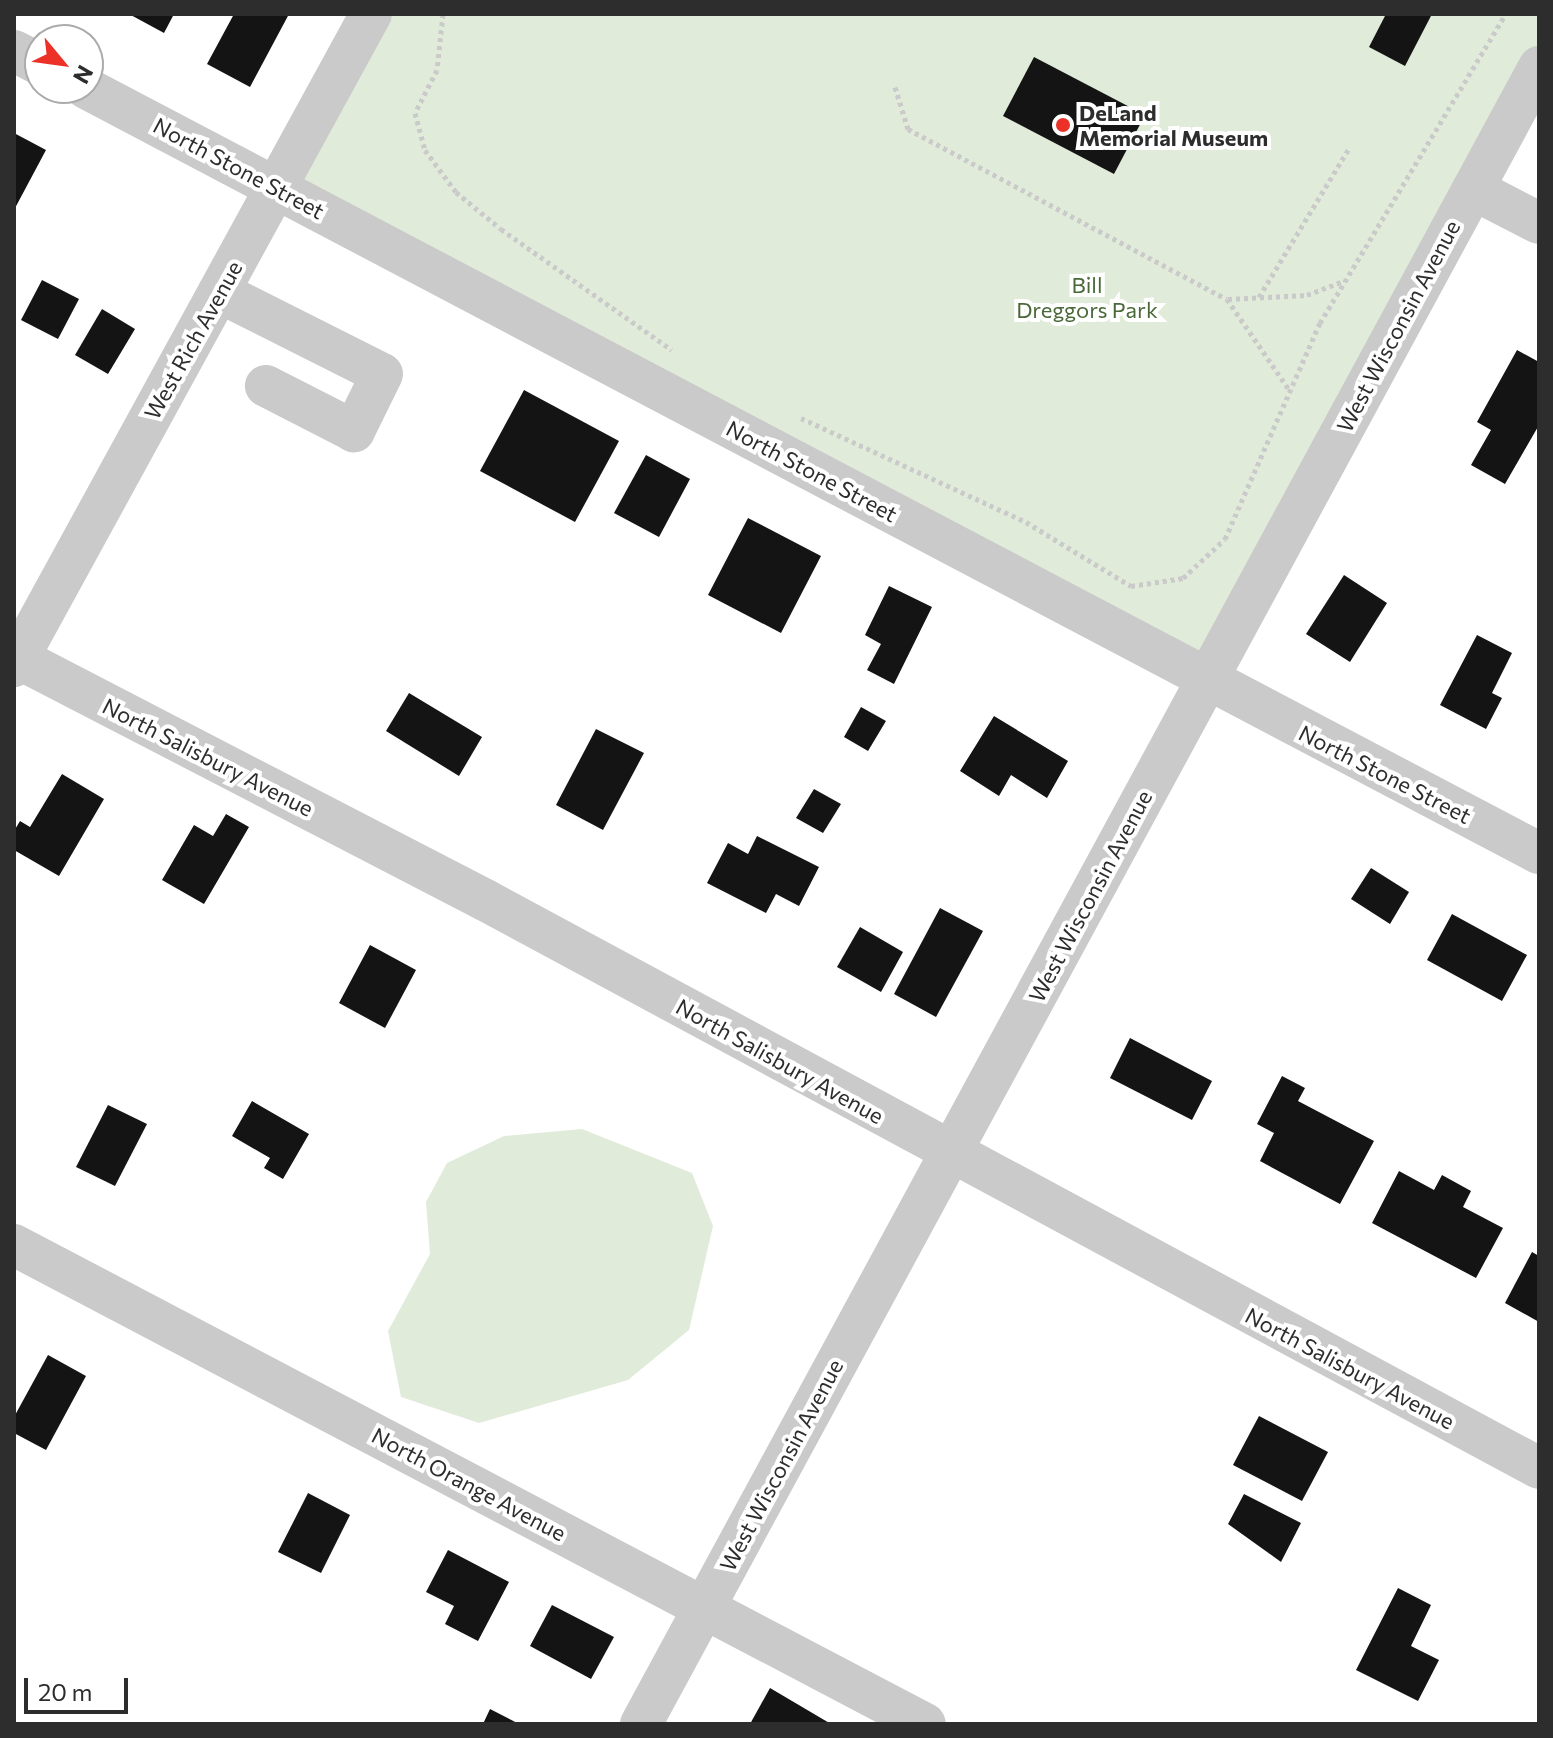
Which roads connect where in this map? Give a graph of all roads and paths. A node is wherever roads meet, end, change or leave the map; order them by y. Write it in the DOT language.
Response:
graph roads {
  1 [pos="371,14"];
  2 [pos="443,14"];
  3 [pos="1506,14"];
  4 [pos="1539,67"];
  5 [pos="895,87"];
  6 [pos="104,97"];
  7 [pos="1350,147"];
  8 [pos="277,187"];
  9 [pos="1473,189"];
  10 [pos="1539,223"];
  11 [pos="1343,281"];
  12 [pos="219,292"];
  13 [pos="1259,297"];
  14 [pos="1227,299"];
  15 [pos="687,359"];
  16 [pos="266,386"];
  17 [pos="1289,388"];
  18 [pos="791,413"];
  19 [pos="16,662"];
  20 [pos="1206,681"];
  21 [pos="1539,853"];
  22 [pos="950,1153"];
  23 [pos="14,1245"];
  24 [pos="1539,1468"];
  25 [pos="704,1608"];
  26 [pos="641,1724"];
  27 [pos="925,1724"];
  1 -- 8 [label="street, West Rich Avenue"];
  2 -- 15 [label="path"];
  3 -- 11 [label="path"];
  4 -- 9 [label="street, West Wisconsin Avenue"];
  5 -- 14 [label="path"];
  6 -- 8 [label="street, North Stone Street"];
  7 -- 13 [label="path"];
  8 -- 12 [label="street, West Rich Avenue"];
  8 -- 20 [label="street, North Stone Street"];
  9 -- 10 [label="street"];
  9 -- 20 [label="street, West Wisconsin Avenue"];
  11 -- 13 [label="path"];
  11 -- 17 [label="path"];
  12 -- 16 [label="street"];
  12 -- 19 [label="street, West Rich Avenue"];
  13 -- 14 [label="path"];
  14 -- 17 [label="path"];
  17 -- 18 [label="path"];
  19 -- 22 [label="street, North Salisbury Avenue"];
  20 -- 21 [label="street, North Stone Street"];
  20 -- 22 [label="street, West Wisconsin Avenue"];
  22 -- 24 [label="street, North Salisbury Avenue"];
  22 -- 25 [label="street, West Wisconsin Avenue"];
  23 -- 25 [label="street, North Orange Avenue"];
  25 -- 26 [label="street, West Wisconsin Avenue"];
  25 -- 27 [label="street, North Orange Avenue"];
}
